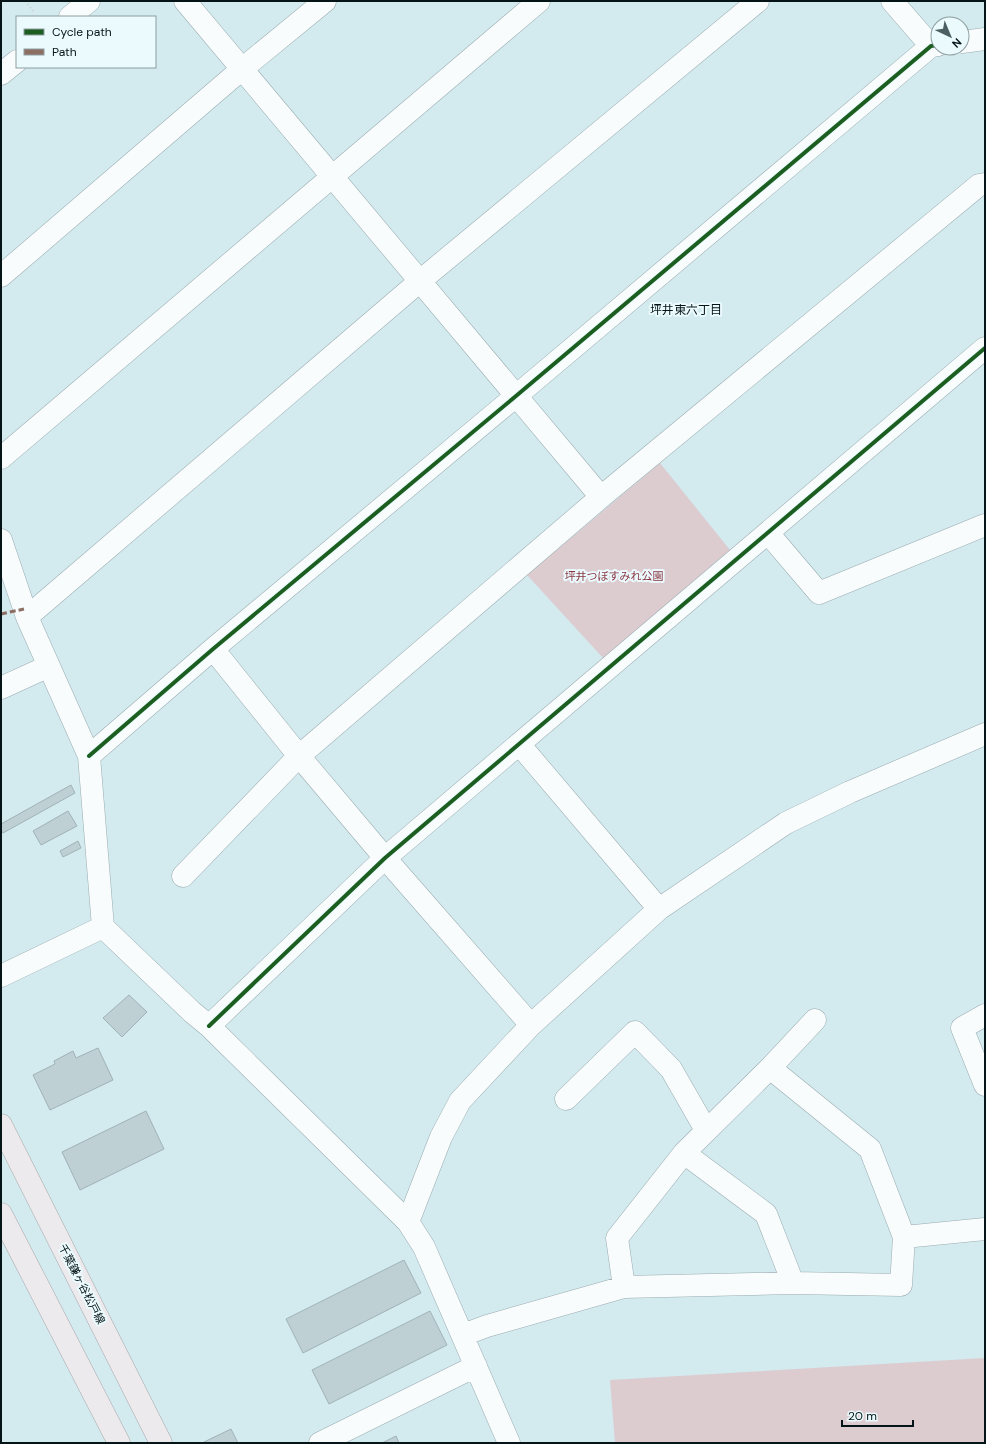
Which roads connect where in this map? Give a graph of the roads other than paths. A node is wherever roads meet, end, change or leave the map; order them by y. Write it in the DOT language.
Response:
graph roads {
  1 [pos="89,1"];
  2 [pos="185,1"];
  3 [pos="325,1"];
  4 [pos="539,1"];
  5 [pos="758,1"];
  6 [pos="892,1"];
  7 [pos="71,16"];
  8 [pos="985,39"];
  9 [pos="970,41"];
  10 [pos="930,42"];
  11 [pos="930,49"];
  12 [pos="16,62"];
  13 [pos="242,69"];
  14 [pos="1,74"];
  15 [pos="332,176"];
  16 [pos="985,184"];
  17 [pos="1,276"];
  18 [pos="420,281"];
  19 [pos="985,348"];
  20 [pos="516,396"];
  21 [pos="1,458"];
  22 [pos="601,496"];
  23 [pos="985,525"];
  24 [pos="768,533"];
  25 [pos="1,540"];
  26 [pos="27,617"];
  27 [pos="213,649"];
  28 [pos="49,666"];
  29 [pos="1,688"];
  30 [pos="985,734"];
  31 [pos="519,744"];
  32 [pos="89,756"];
  33 [pos="299,756"];
  34 [pos="385,858"];
  35 [pos="183,876"];
  36 [pos="659,909"];
  37 [pos="103,927"];
  38 [pos="1,976"];
  39 [pos="985,1014"];
  40 [pos="816,1020"];
  41 [pos="531,1025"];
  42 [pos="209,1026"];
  43 [pos="770,1068"];
  44 [pos="985,1085"];
  45 [pos="566,1099"];
  46 [pos="1,1124"];
  47 [pos="706,1130"];
  48 [pos="684,1152"];
  49 [pos="1,1214"];
  50 [pos="408,1222"];
  51 [pos="985,1229"];
  52 [pos="904,1237"];
  53 [pos="793,1284"];
  54 [pos="624,1287"];
  55 [pos="463,1334"];
  56 [pos="476,1366"];
  57 [pos="119,1443"];
  58 [pos="161,1443"];
  59 [pos="320,1443"];
  60 [pos="509,1443"];
  1 -- 7 [label="street"];
  2 -- 13 [label="street"];
  3 -- 13 [label="street"];
  4 -- 15 [label="street"];
  5 -- 18 [label="street"];
  6 -- 10 [label="street"];
  8 -- 9 [label="street"];
  11 -- 20 [label="street"];
  12 -- 14 [label="street"];
  13 -- 15 [label="street"];
  13 -- 17 [label="street"];
  15 -- 18 [label="street"];
  15 -- 21 [label="street"];
  16 -- 22 [label="street"];
  18 -- 20 [label="street"];
  18 -- 26 [label="street"];
  19 -- 24 [label="street"];
  20 -- 22 [label="street"];
  20 -- 27 [label="street"];
  22 -- 33 [label="street"];
  23 -- 24 [label="street"];
  24 -- 31 [label="street"];
  25 -- 26 [label="street"];
  26 -- 28 [label="street"];
  27 -- 32 [label="street"];
  27 -- 33 [label="street"];
  28 -- 29 [label="street"];
  28 -- 32 [label="street"];
  30 -- 36 [label="street"];
  31 -- 34 [label="street"];
  31 -- 36 [label="street"];
  32 -- 37 [label="street"];
  33 -- 34 [label="street"];
  33 -- 35 [label="street"];
  34 -- 41 [label="street"];
  34 -- 42 [label="street"];
  36 -- 41 [label="street"];
  37 -- 38 [label="street"];
  37 -- 42 [label="street"];
  39 -- 44 [label="street"];
  40 -- 43 [label="street"];
  41 -- 50 [label="street"];
  42 -- 50 [label="street"];
  43 -- 47 [label="street"];
  43 -- 52 [label="street"];
  45 -- 47 [label="street"];
  46 -- 58 [label="main road, 千葉鎌ヶ谷松戸線"];
  47 -- 48 [label="street"];
  48 -- 53 [label="street"];
  48 -- 54 [label="street"];
  49 -- 57 [label="main road"];
  50 -- 55 [label="street"];
  51 -- 52 [label="street"];
  52 -- 53 [label="street"];
  53 -- 54 [label="street"];
  54 -- 55 [label="street"];
  55 -- 56 [label="street"];
  56 -- 59 [label="street"];
  56 -- 60 [label="street"];
}
